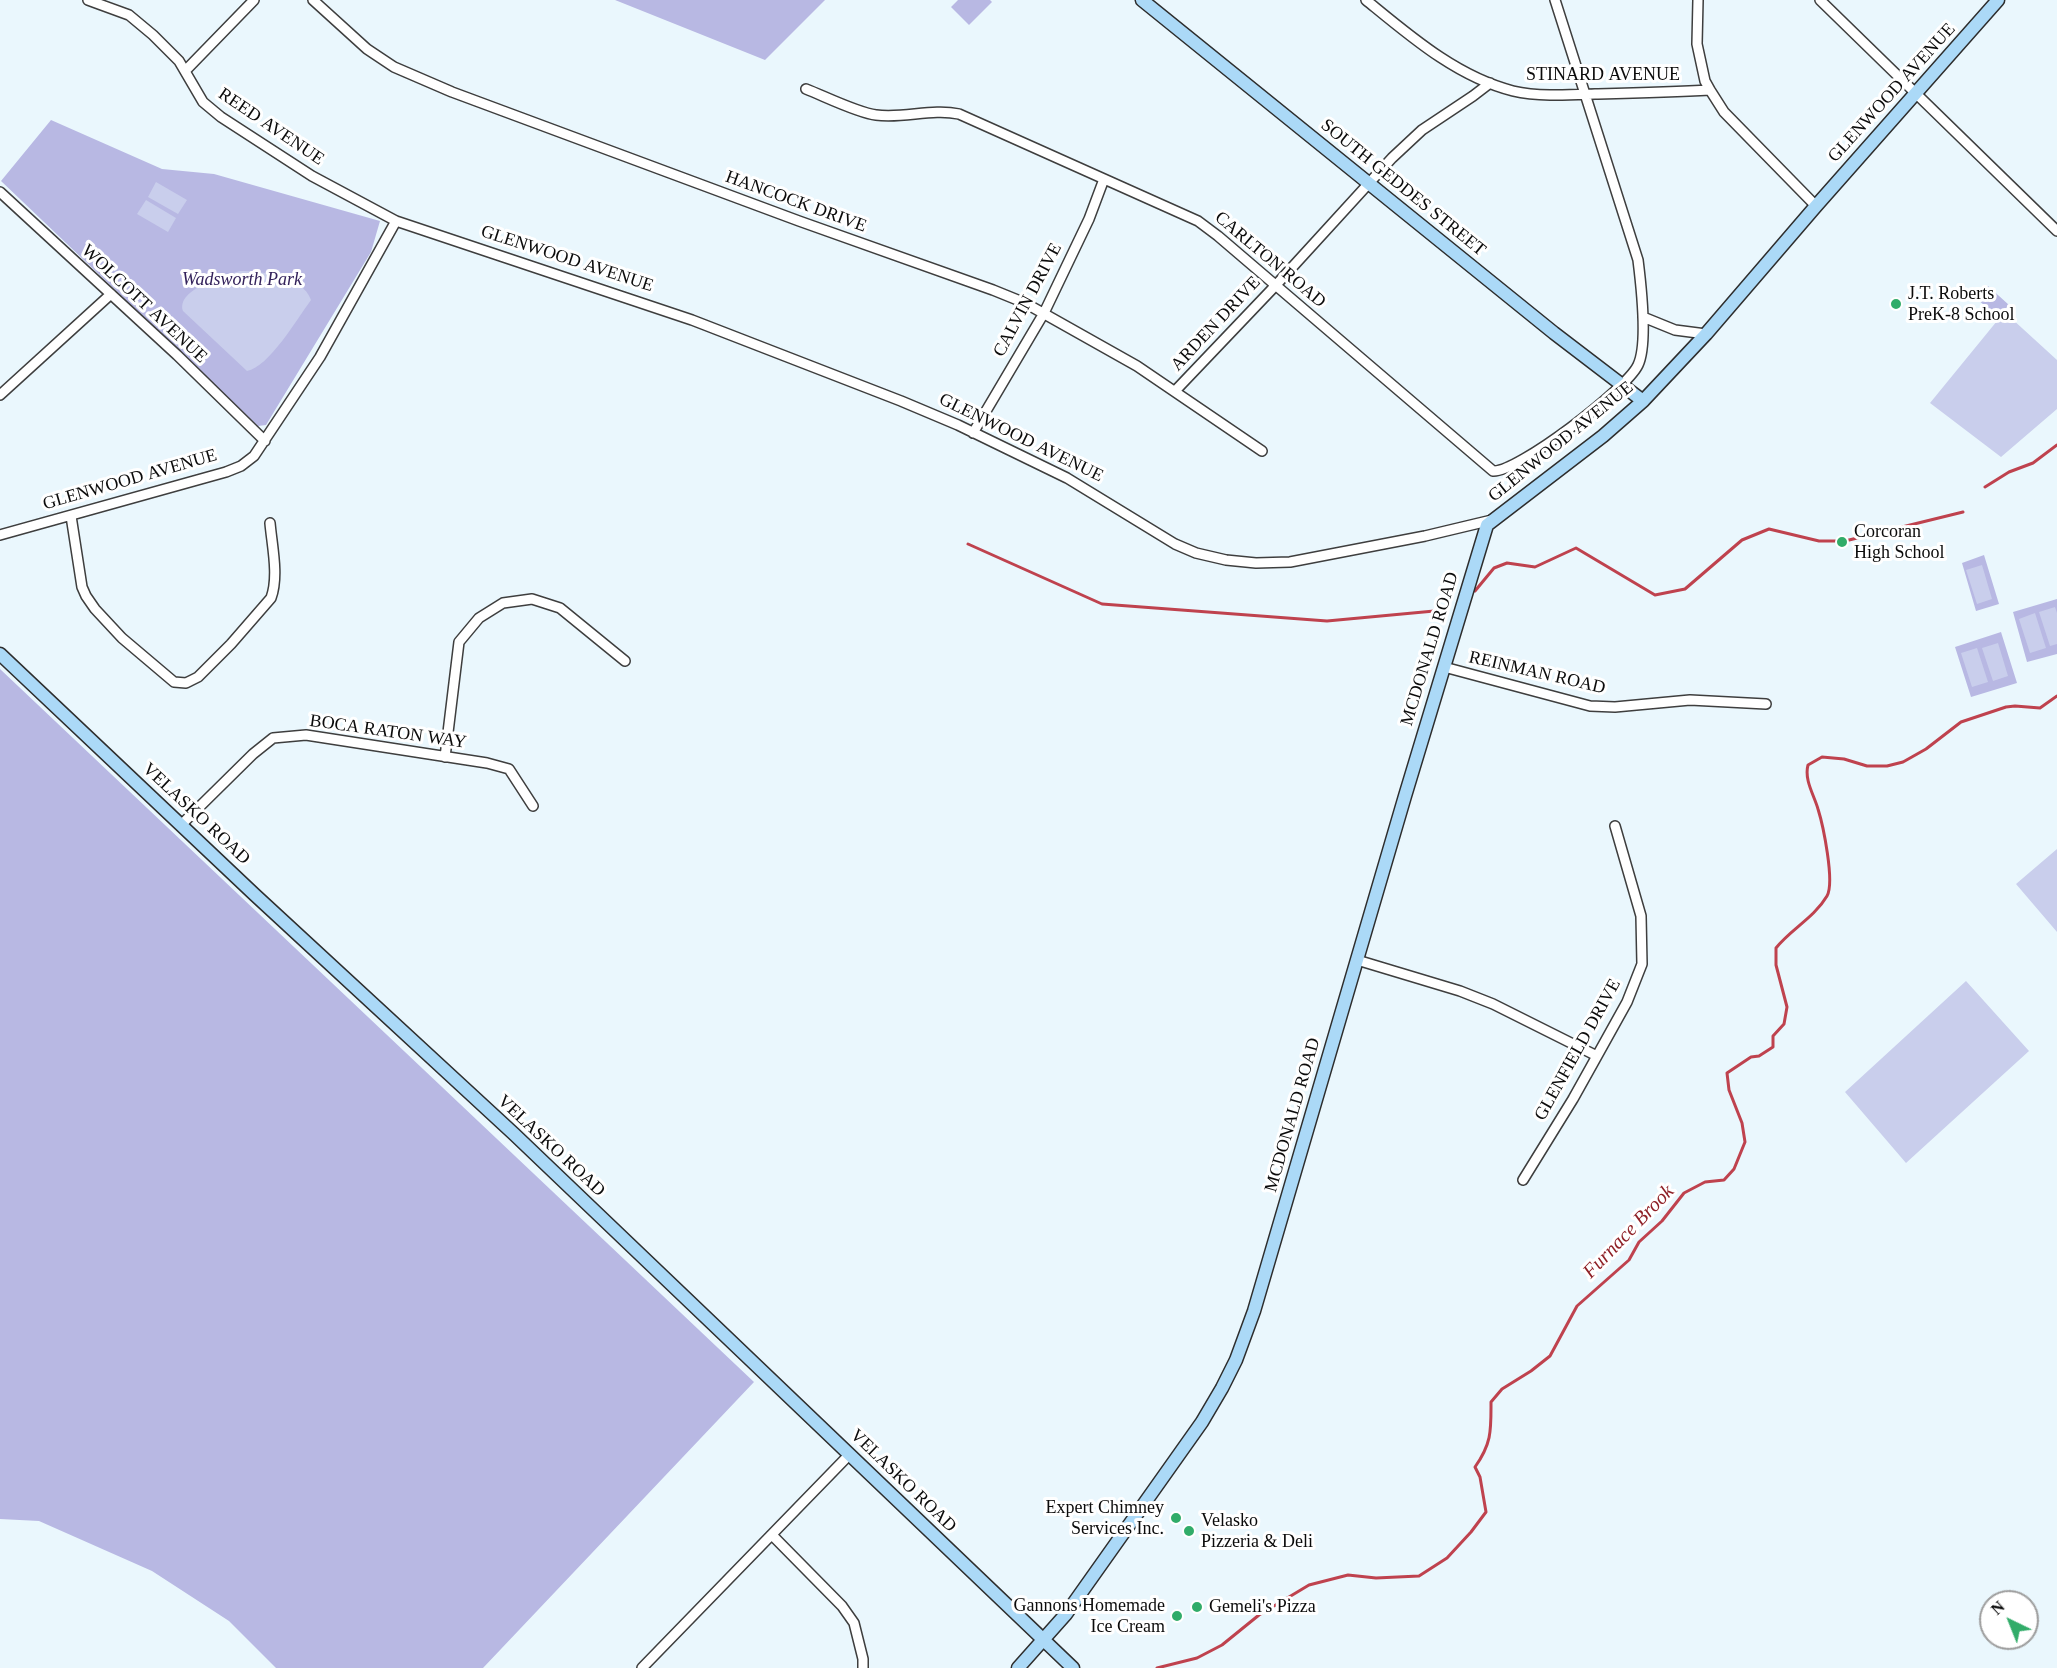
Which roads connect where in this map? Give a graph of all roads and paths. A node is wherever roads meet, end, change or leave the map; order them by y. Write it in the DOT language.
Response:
graph roads {
  1 [pos="88,0"];
  2 [pos="254,0"];
  3 [pos="313,0"];
  4 [pos="1142,0"];
  5 [pos="1555,0"];
  6 [pos="1698,0"];
  7 [pos="1821,0"];
  8 [pos="1998,0"];
  9 [pos="1368,1"];
  10 [pos="186,70"];
  11 [pos="1490,83"];
  12 [pos="806,89"];
  13 [pos="1710,90"];
  14 [pos="1586,94"];
  15 [pos="1917,94"];
  16 [pos="1104,179"];
  17 [pos="1369,183"];
  18 [pos="0,192"];
  19 [pos="1816,206"];
  20 [pos="396,221"];
  21 [pos="2057,231"];
  22 [pos="1276,285"];
  23 [pos="111,294"];
  24 [pos="1044,313"];
  25 [pos="1642,317"];
  26 [pos="1706,334"];
  27 [pos="1623,386"];
  28 [pos="1175,391"];
  29 [pos="0,395"];
  30 [pos="1643,401"];
  31 [pos="973,433"];
  32 [pos="265,441"];
  33 [pos="1262,451"];
  34 [pos="71,516"];
  35 [pos="1492,520"];
  36 [pos="270,523"];
  37 [pos="0,535"];
  38 [pos="0,654"];
  39 [pos="625,662"];
  40 [pos="1444,668"];
  41 [pos="1766,704"];
  42 [pos="445,757"];
  43 [pos="533,806"];
  44 [pos="181,825"];
  45 [pos="1615,826"];
  46 [pos="1357,960"];
  47 [pos="1597,1056"];
  48 [pos="1523,1180"];
  49 [pos="849,1455"];
  50 [pos="772,1534"];
  51 [pos="1043,1641"];
  52 [pos="642,1668"];
  53 [pos="863,1668"];
  54 [pos="1018,1668"];
  55 [pos="1073,1668"];
  1 -- 10 [label="street, REED AVENUE"];
  2 -- 10 [label="street"];
  3 -- 24 [label="street, HANCOCK DRIVE"];
  4 -- 17 [label="street, SOUTH GEDDES STREET"];
  5 -- 14 [label="street"];
  6 -- 13 [label="street"];
  7 -- 15 [label="street"];
  8 -- 15 [label="street, GLENWOOD AVENUE"];
  9 -- 11 [label="street, STINARD AVENUE"];
  10 -- 20 [label="street, REED AVENUE"];
  11 -- 14 [label="street, STINARD AVENUE"];
  11 -- 17 [label="street, ARDEN DRIVE"];
  12 -- 16 [label="street, CARLTON ROAD"];
  13 -- 14 [label="street, STINARD AVENUE"];
  13 -- 19 [label="street"];
  14 -- 25 [label="street"];
  15 -- 19 [label="street, GLENWOOD AVENUE"];
  15 -- 21 [label="street"];
  16 -- 22 [label="street, CARLTON ROAD"];
  16 -- 24 [label="street, CALVIN DRIVE"];
  17 -- 22 [label="street, ARDEN DRIVE"];
  17 -- 27 [label="street, SOUTH GEDDES STREET"];
  18 -- 23 [label="street, WOLCOTT AVENUE"];
  19 -- 26 [label="street, GLENWOOD AVENUE"];
  20 -- 31 [label="street, GLENWOOD AVENUE"];
  20 -- 32 [label="street, GLENWOOD AVENUE"];
  22 -- 27 [label="street, CARLTON ROAD"];
  22 -- 28 [label="street, ARDEN DRIVE"];
  23 -- 29 [label="street"];
  23 -- 32 [label="street, WOLCOTT AVENUE"];
  24 -- 28 [label="street, HANCOCK DRIVE"];
  24 -- 31 [label="street, CALVIN DRIVE"];
  25 -- 26 [label="street"];
  25 -- 27 [label="street"];
  26 -- 30 [label="street, GLENWOOD AVENUE"];
  27 -- 30 [label="street, SOUTH GEDDES STREET"];
  28 -- 33 [label="street, HANCOCK DRIVE"];
  30 -- 35 [label="street, GLENWOOD AVENUE"];
  31 -- 35 [label="street, GLENWOOD AVENUE"];
  32 -- 34 [label="street, GLENWOOD AVENUE"];
  34 -- 36 [label="street"];
  34 -- 37 [label="street, GLENWOOD AVENUE"];
  35 -- 40 [label="street, MCDONALD ROAD"];
  38 -- 44 [label="street, VELASKO ROAD"];
  39 -- 42 [label="street"];
  40 -- 41 [label="street, REINMAN ROAD"];
  40 -- 46 [label="street, MCDONALD ROAD"];
  42 -- 43 [label="street, BOCA RATON WAY"];
  42 -- 44 [label="street, BOCA RATON WAY"];
  44 -- 49 [label="street, VELASKO ROAD"];
  45 -- 47 [label="street, GLENFIELD DRIVE"];
  46 -- 47 [label="street"];
  46 -- 51 [label="street, MCDONALD ROAD"];
  47 -- 48 [label="street, GLENFIELD DRIVE"];
  49 -- 50 [label="street"];
  49 -- 51 [label="street, VELASKO ROAD"];
  50 -- 52 [label="street"];
  50 -- 53 [label="street"];
  51 -- 54 [label="street, MCDONALD ROAD"];
  51 -- 55 [label="street, VELASKO ROAD"];
}
